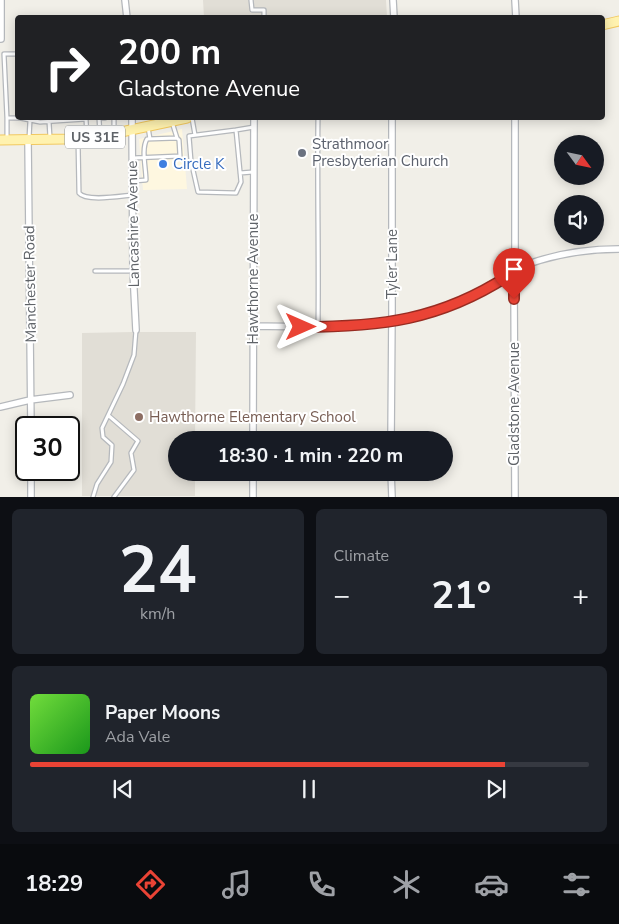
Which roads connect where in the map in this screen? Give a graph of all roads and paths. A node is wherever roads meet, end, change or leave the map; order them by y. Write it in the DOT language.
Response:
graph roads {
  1 [pos="1,0"];
  2 [pos="125,0"];
  3 [pos="251,0"];
  4 [pos="393,0"];
  5 [pos="515,0"];
  6 [pos="127,15"];
  7 [pos="264,15"];
  8 [pos="394,15"];
  9 [pos="516,15"];
  10 [pos="619,21"];
  11 [pos="605,24"];
  12 [pos="1,39"];
  13 [pos="15,54"];
  14 [pos="7,118"];
  15 [pos="15,119"];
  16 [pos="30,120"];
  17 [pos="67,120"];
  18 [pos="86,120"];
  19 [pos="99,120"];
  20 [pos="114,120"];
  21 [pos="132,120"];
  22 [pos="177,120"];
  23 [pos="192,120"];
  24 [pos="254,120"];
  25 [pos="318,120"];
  26 [pos="392,120"];
  27 [pos="515,120"];
  28 [pos="48,121"];
  29 [pos="172,121"];
  30 [pos="148,126"];
  31 [pos="254,127"];
  32 [pos="133,129"];
  33 [pos="236,130"];
  34 [pos="114,134"];
  35 [pos="195,134"];
  36 [pos="100,136"];
  37 [pos="83,138"];
  38 [pos="50,139"];
  39 [pos="175,139"];
  40 [pos="3,140"];
  41 [pos="28,140"];
  42 [pos="152,141"];
  43 [pos="174,143"];
  44 [pos="153,152"];
  45 [pos="164,152"];
  46 [pos="164,156"];
  47 [pos="145,157"];
  48 [pos="153,157"];
  49 [pos="132,158"];
  50 [pos="254,172"];
  51 [pos="240,173"];
  52 [pos="133,181"];
  53 [pos="133,195"];
  54 [pos="619,249"];
  55 [pos="515,260"];
  56 [pos="523,266"];
  57 [pos="95,271"];
  58 [pos="133,271"];
  59 [pos="508,276"];
  60 [pos="514,282"];
  61 [pos="392,321"];
  62 [pos="253,326"];
  63 [pos="318,327"];
  64 [pos="136,330"];
  65 [pos="70,395"];
  66 [pos="30,400"];
  67 [pos="0,406"];
  68 [pos="30,416"];
  69 [pos="109,416"];
  70 [pos="253,431"];
  71 [pos="391,431"];
  72 [pos="31,481"];
  73 [pos="253,481"];
  74 [pos="391,481"];
  75 [pos="31,496"];
  76 [pos="93,496"];
  77 [pos="114,496"];
  78 [pos="253,496"];
  79 [pos="392,496"];
  80 [pos="515,496"];
  1 -- 12 [label="street"];
  2 -- 6 [label="street"];
  3 -- 7 [label="lane"];
  4 -- 8 [label="street"];
  5 -- 9 [label="street"];
  10 -- 11 [label="main road"];
  13 -- 14 [label="lane"];
  14 -- 15 [label="lane"];
  14 -- 40 [label="lane"];
  16 -- 28 [label="lane"];
  16 -- 41 [label="lane"];
  17 -- 28 [label="lane"];
  18 -- 37 [label="lane"];
  19 -- 36 [label="lane"];
  20 -- 34 [label="lane"];
  21 -- 32 [label="street, Lancashire Avenue"];
  22 -- 29 [label="main road, US 31E"];
  23 -- 35 [label="lane"];
  24 -- 31 [label="street, Hawthorne Avenue"];
  25 -- 63 [label="lane"];
  26 -- 61 [label="street, Tyler Lane"];
  27 -- 55 [label="street"];
  28 -- 38 [label="lane"];
  29 -- 30 [label="main road, US 31E"];
  29 -- 39 [label="lane"];
  30 -- 32 [label="main road, US 31E"];
  30 -- 42 [label="lane"];
  31 -- 33 [label="lane"];
  31 -- 50 [label="street, Hawthorne Avenue"];
  32 -- 34 [label="main road, US 31E"];
  32 -- 49 [label="street, Lancashire Avenue"];
  33 -- 35 [label="lane"];
  33 -- 51 [label="lane"];
  34 -- 36 [label="main road, US 31E"];
  35 -- 51 [label="lane"];
  36 -- 37 [label="main road, US 31E"];
  37 -- 38 [label="main road, US 31E"];
  37 -- 53 [label="lane"];
  38 -- 41 [label="main road, US 31E"];
  39 -- 42 [label="lane"];
  39 -- 43 [label="lane"];
  39 -- 46 [label="lane"];
  40 -- 41 [label="main road, US 31E"];
  41 -- 66 [label="street, Manchester Road"];
  42 -- 47 [label="lane"];
  44 -- 48 [label="lane"];
  45 -- 46 [label="lane"];
  46 -- 48 [label="lane"];
  47 -- 48 [label="lane"];
  47 -- 49 [label="lane"];
  47 -- 52 [label="lane"];
  49 -- 52 [label="street, Lancashire Avenue"];
  50 -- 51 [label="lane"];
  50 -- 62 [label="street, Hawthorne Avenue"];
  52 -- 53 [label="street, Lancashire Avenue"];
  53 -- 58 [label="street, Lancashire Avenue"];
  54 -- 56 [label="street"];
  55 -- 56 [label="street"];
  55 -- 59 [label="street"];
  56 -- 60 [label="street"];
  57 -- 58 [label="lane"];
  58 -- 64 [label="street, Lancashire Avenue"];
  59 -- 60 [label="street"];
  59 -- 61 [label="street"];
  60 -- 80 [label="street, Gladstone Avenue"];
  61 -- 63 [label="street"];
  61 -- 71 [label="street, Tyler Lane"];
  62 -- 63 [label="street"];
  62 -- 70 [label="street, Hawthorne Avenue"];
  64 -- 69 [label="lane"];
  65 -- 66 [label="street"];
  66 -- 67 [label="street"];
  66 -- 68 [label="street, Manchester Road"];
  69 -- 76 [label="lane"];
  69 -- 77 [label="lane"];
  72 -- 75 [label="street"];
  73 -- 78 [label="street"];
  74 -- 79 [label="street"];
}
